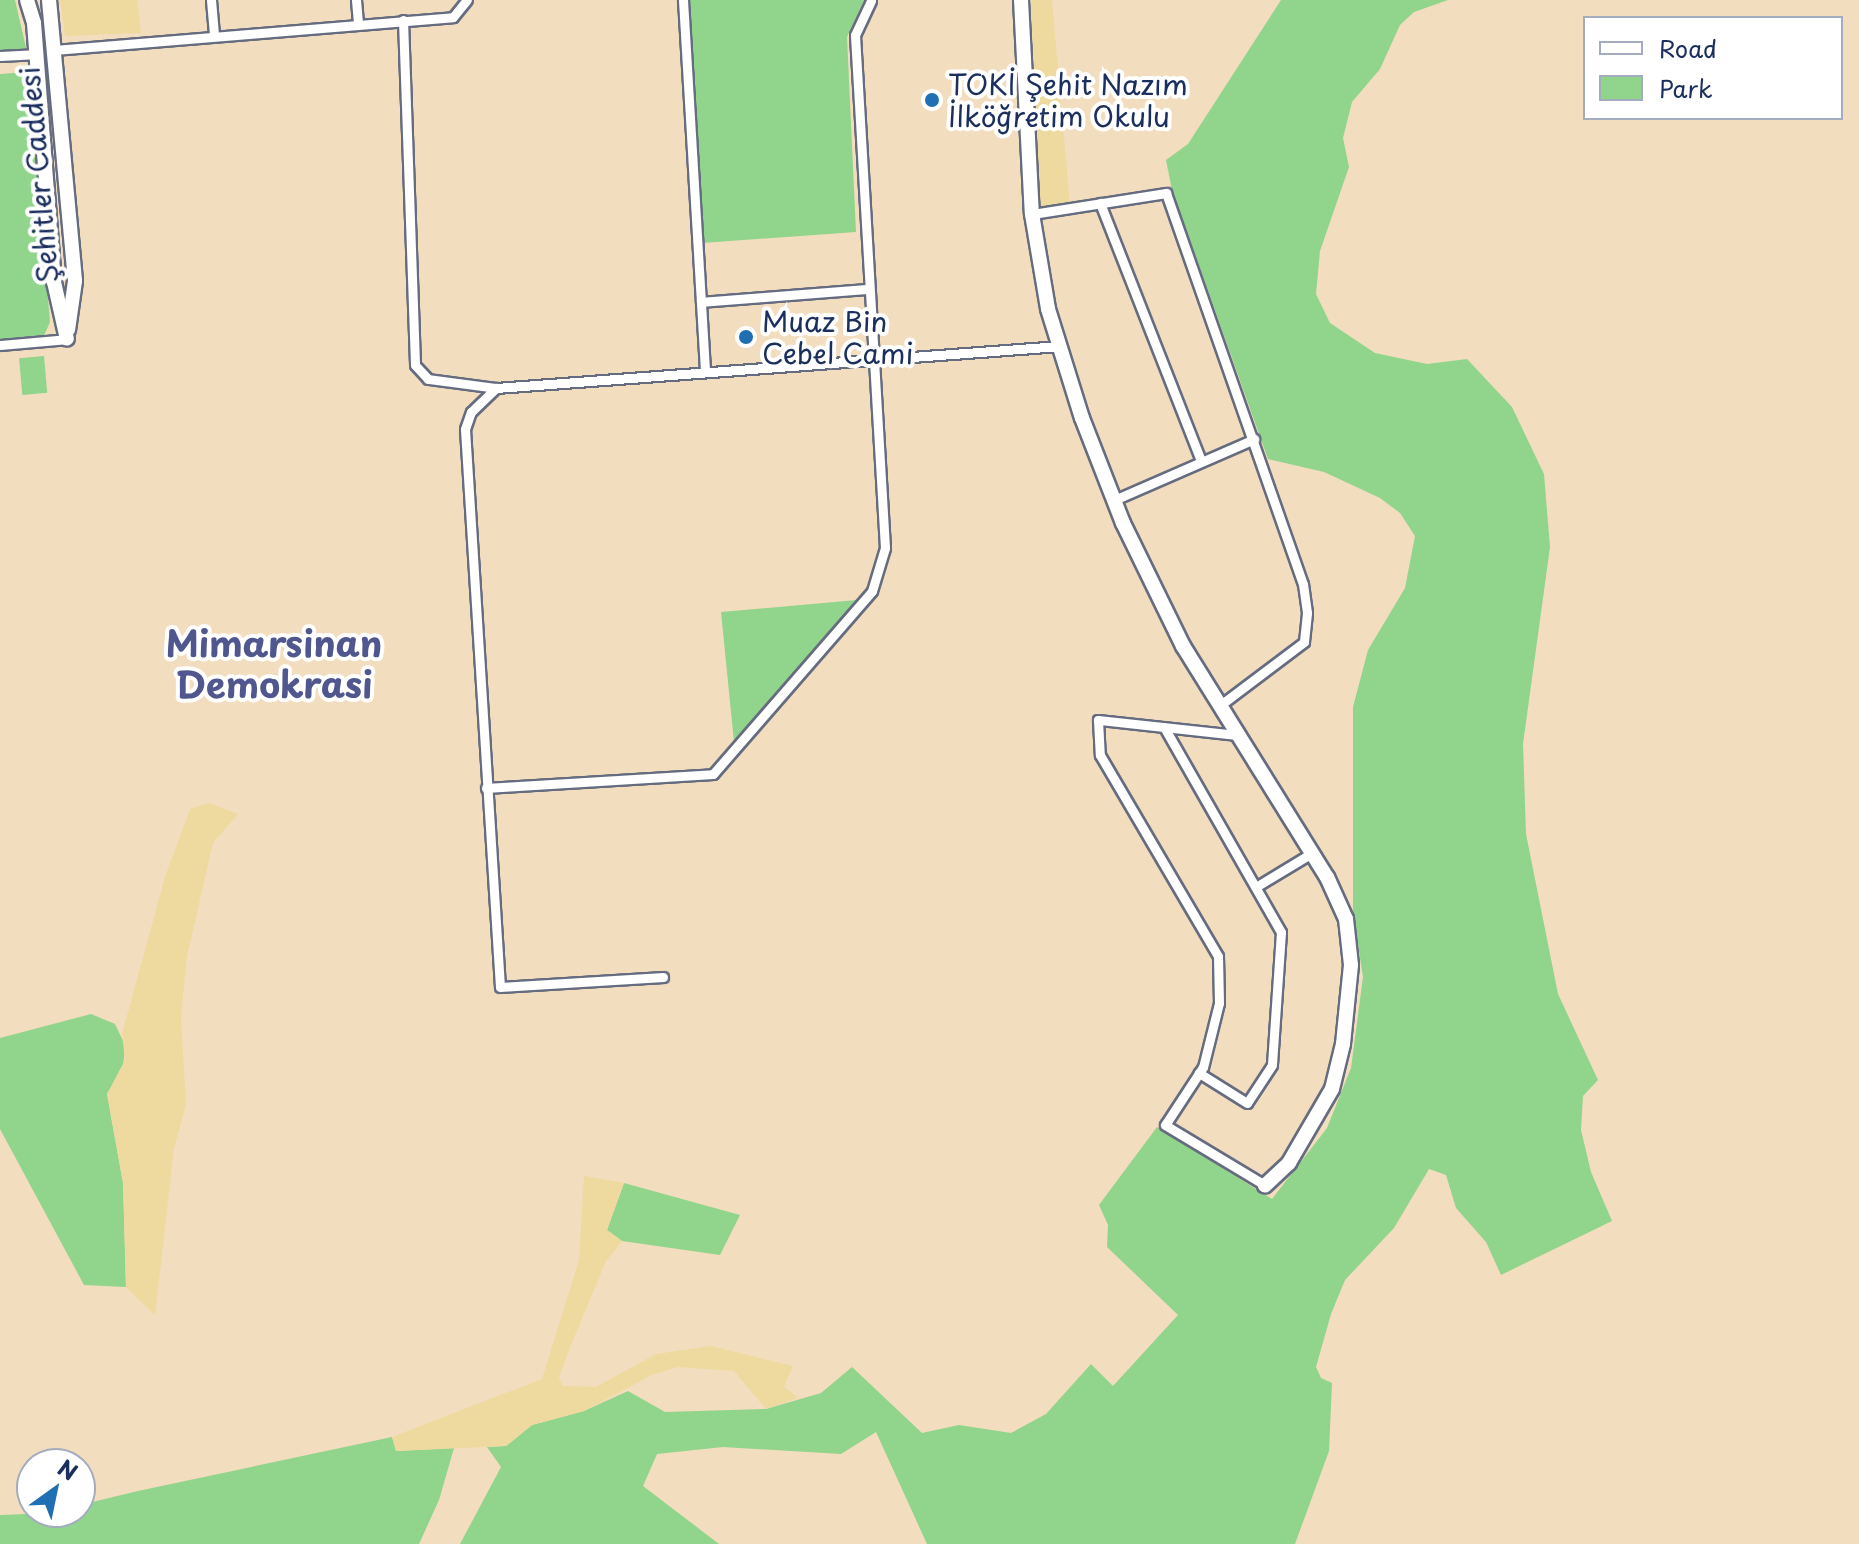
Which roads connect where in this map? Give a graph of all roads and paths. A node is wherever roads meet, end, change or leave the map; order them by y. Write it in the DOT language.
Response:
graph roads {
  1 [pos="27,0"];
  2 [pos="49,0"];
  3 [pos="211,0"];
  4 [pos="356,0"];
  5 [pos="467,0"];
  6 [pos="683,0"];
  7 [pos="871,0"];
  8 [pos="1021,0"];
  9 [pos="403,20"];
  10 [pos="358,23"];
  11 [pos="214,36"];
  12 [pos="54,50"];
  13 [pos="34,54"];
  14 [pos="0,56"];
  15 [pos="1100,203"];
  16 [pos="1032,214"];
  17 [pos="868,289"];
  18 [pos="701,302"];
  19 [pos="67,339"];
  20 [pos="0,345"];
  21 [pos="1060,346"];
  22 [pos="873,359"];
  23 [pos="705,371"];
  24 [pos="496,388"];
  25 [pos="1254,439"];
  26 [pos="1201,461"];
  27 [pos="1114,500"];
  28 [pos="1219,706"];
  29 [pos="1164,727"];
  30 [pos="1237,735"];
  31 [pos="486,788"];
  32 [pos="1312,853"];
  33 [pos="1259,885"];
  34 [pos="663,977"];
  35 [pos="1199,1073"];
  36 [pos="1265,1185"];
  1 -- 13 [label="street, Şehitler Caddesi"];
  2 -- 12 [label="street, Şehitler Caddesi"];
  3 -- 11 [label="street"];
  4 -- 10 [label="street"];
  5 -- 9 [label="street"];
  6 -- 18 [label="street"];
  7 -- 17 [label="street"];
  8 -- 16 [label="street"];
  9 -- 10 [label="street"];
  9 -- 24 [label="street"];
  10 -- 11 [label="street"];
  11 -- 12 [label="street"];
  12 -- 19 [label="street, Şehitler Caddesi"];
  13 -- 14 [label="street"];
  13 -- 19 [label="street, Şehitler Caddesi"];
  15 -- 16 [label="street"];
  15 -- 25 [label="street"];
  15 -- 26 [label="street"];
  16 -- 21 [label="street"];
  17 -- 18 [label="street"];
  17 -- 22 [label="street"];
  18 -- 23 [label="street"];
  19 -- 20 [label="street"];
  21 -- 22 [label="street"];
  21 -- 27 [label="street"];
  22 -- 23 [label="street"];
  22 -- 31 [label="street"];
  23 -- 24 [label="street"];
  24 -- 31 [label="street"];
  25 -- 26 [label="street"];
  25 -- 28 [label="street"];
  26 -- 27 [label="street"];
  27 -- 28 [label="street"];
  28 -- 30 [label="street"];
  29 -- 30 [label="street"];
  29 -- 33 [label="street"];
  29 -- 35 [label="street"];
  30 -- 32 [label="street"];
  31 -- 34 [label="street"];
  32 -- 33 [label="street"];
  32 -- 36 [label="street"];
  33 -- 35 [label="street"];
  35 -- 36 [label="street"];
}
